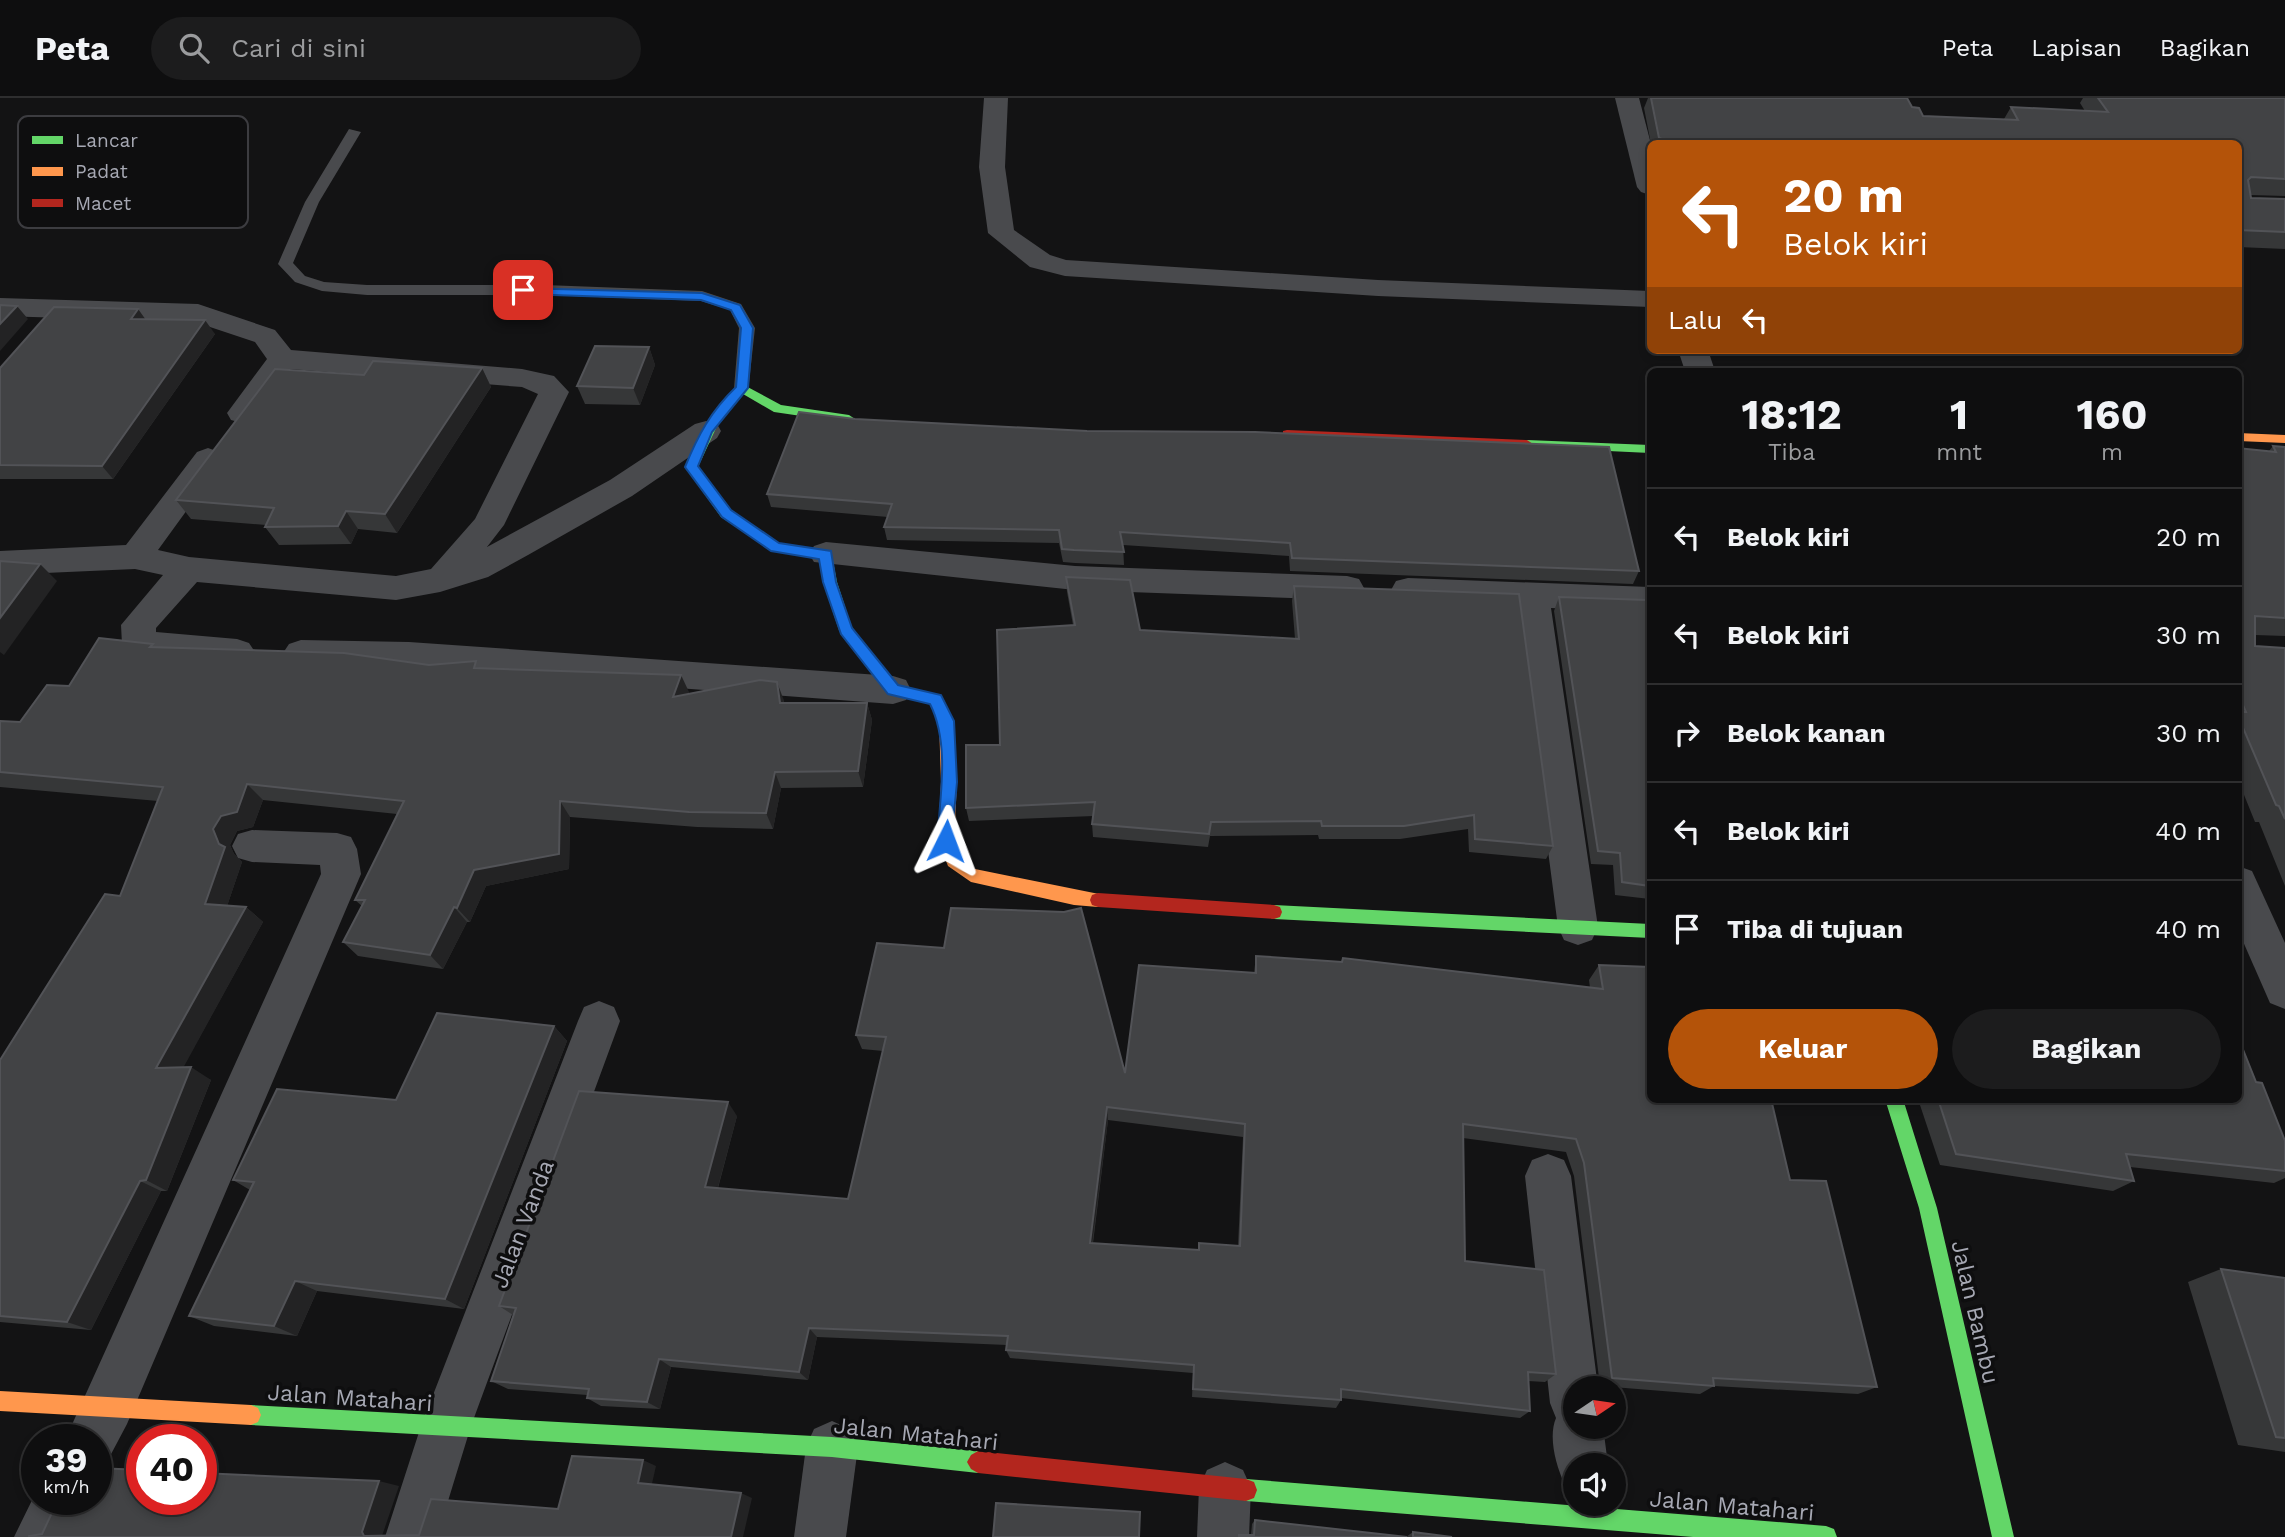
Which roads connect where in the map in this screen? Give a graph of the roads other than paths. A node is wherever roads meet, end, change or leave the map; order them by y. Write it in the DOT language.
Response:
graph roads {
  1 [pos="996,98"];
  2 [pos="1627,98"];
  3 [pos="354,132"];
  4 [pos="1647,169"];
  5 [pos="1647,299"];
  6 [pos="0,307"];
  7 [pos="58,307"];
  8 [pos="33,336"];
  9 [pos="282,359"];
  10 [pos="742,388"];
  11 [pos="872,421"];
  12 [pos="706,431"];
  13 [pos="1267,433"];
  14 [pos="2242,437"];
  15 [pos="2285,439"];
  16 [pos="1647,449"];
  17 [pos="826,555"];
  18 [pos="135,557"];
  19 [pos="0,563"];
  20 [pos="189,569"];
  21 [pos="440,580"];
  22 [pos="1532,595"];
  23 [pos="1647,599"];
  24 [pos="893,690"];
  25 [pos="252,846"];
  26 [pos="2242,892"];
  27 [pos="1577,927"];
  28 [pos="1647,931"];
  29 [pos="2285,990"];
  30 [pos="599,1021"];
  31 [pos="1895,1103"];
  32 [pos="1548,1177"];
  33 [pos="1572,1376"];
  34 [pos="0,1401"];
  35 [pos="100,1423"];
  36 [pos="446,1426"];
  37 [pos="832,1447"];
  38 [pos="1224,1512"];
  39 [pos="52,1515"];
  40 [pos="1589,1519"];
  41 [pos="40,1537"];
  42 [pos="411,1537"];
  43 [pos="820,1537"];
  44 [pos="1826,1537"];
  45 [pos="2003,1537"];
  1 -- 5 [label="street"];
  2 -- 4 [label="street"];
  3 -- 10 [label="lane"];
  6 -- 7 [label="street"];
  7 -- 8 [label="street"];
  7 -- 9 [label="street"];
  9 -- 18 [label="street"];
  9 -- 21 [label="street"];
  10 -- 11 [label="street"];
  10 -- 12 [label="street"];
  12 -- 17 [label="street"];
  12 -- 21 [label="street"];
  13 -- 16 [label="street"];
  14 -- 15 [label="street"];
  17 -- 22 [label="street"];
  17 -- 24 [label="street"];
  18 -- 19 [label="street"];
  18 -- 20 [label="street"];
  20 -- 21 [label="street"];
  20 -- 24 [label="street"];
  22 -- 23 [label="street"];
  22 -- 27 [label="street"];
  24 -- 27 [label="street"];
  25 -- 35 [label="street"];
  26 -- 29 [label="street"];
  27 -- 28 [label="street"];
  30 -- 36 [label="street, Jalan Vanda"];
  31 -- 45 [label="street, Jalan Bambu"];
  32 -- 33 [label="street"];
  34 -- 35 [label="street, Jalan Matahari"];
  35 -- 36 [label="street, Jalan Matahari"];
  36 -- 37 [label="street, Jalan Matahari"];
  36 -- 42 [label="street, Jalan Vanda"];
  37 -- 38 [label="street, Jalan Matahari"];
  37 -- 43 [label="street"];
  38 -- 40 [label="street, Jalan Matahari"];
  39 -- 41 [label="street"];
  40 -- 44 [label="street, Jalan Matahari"];
}
